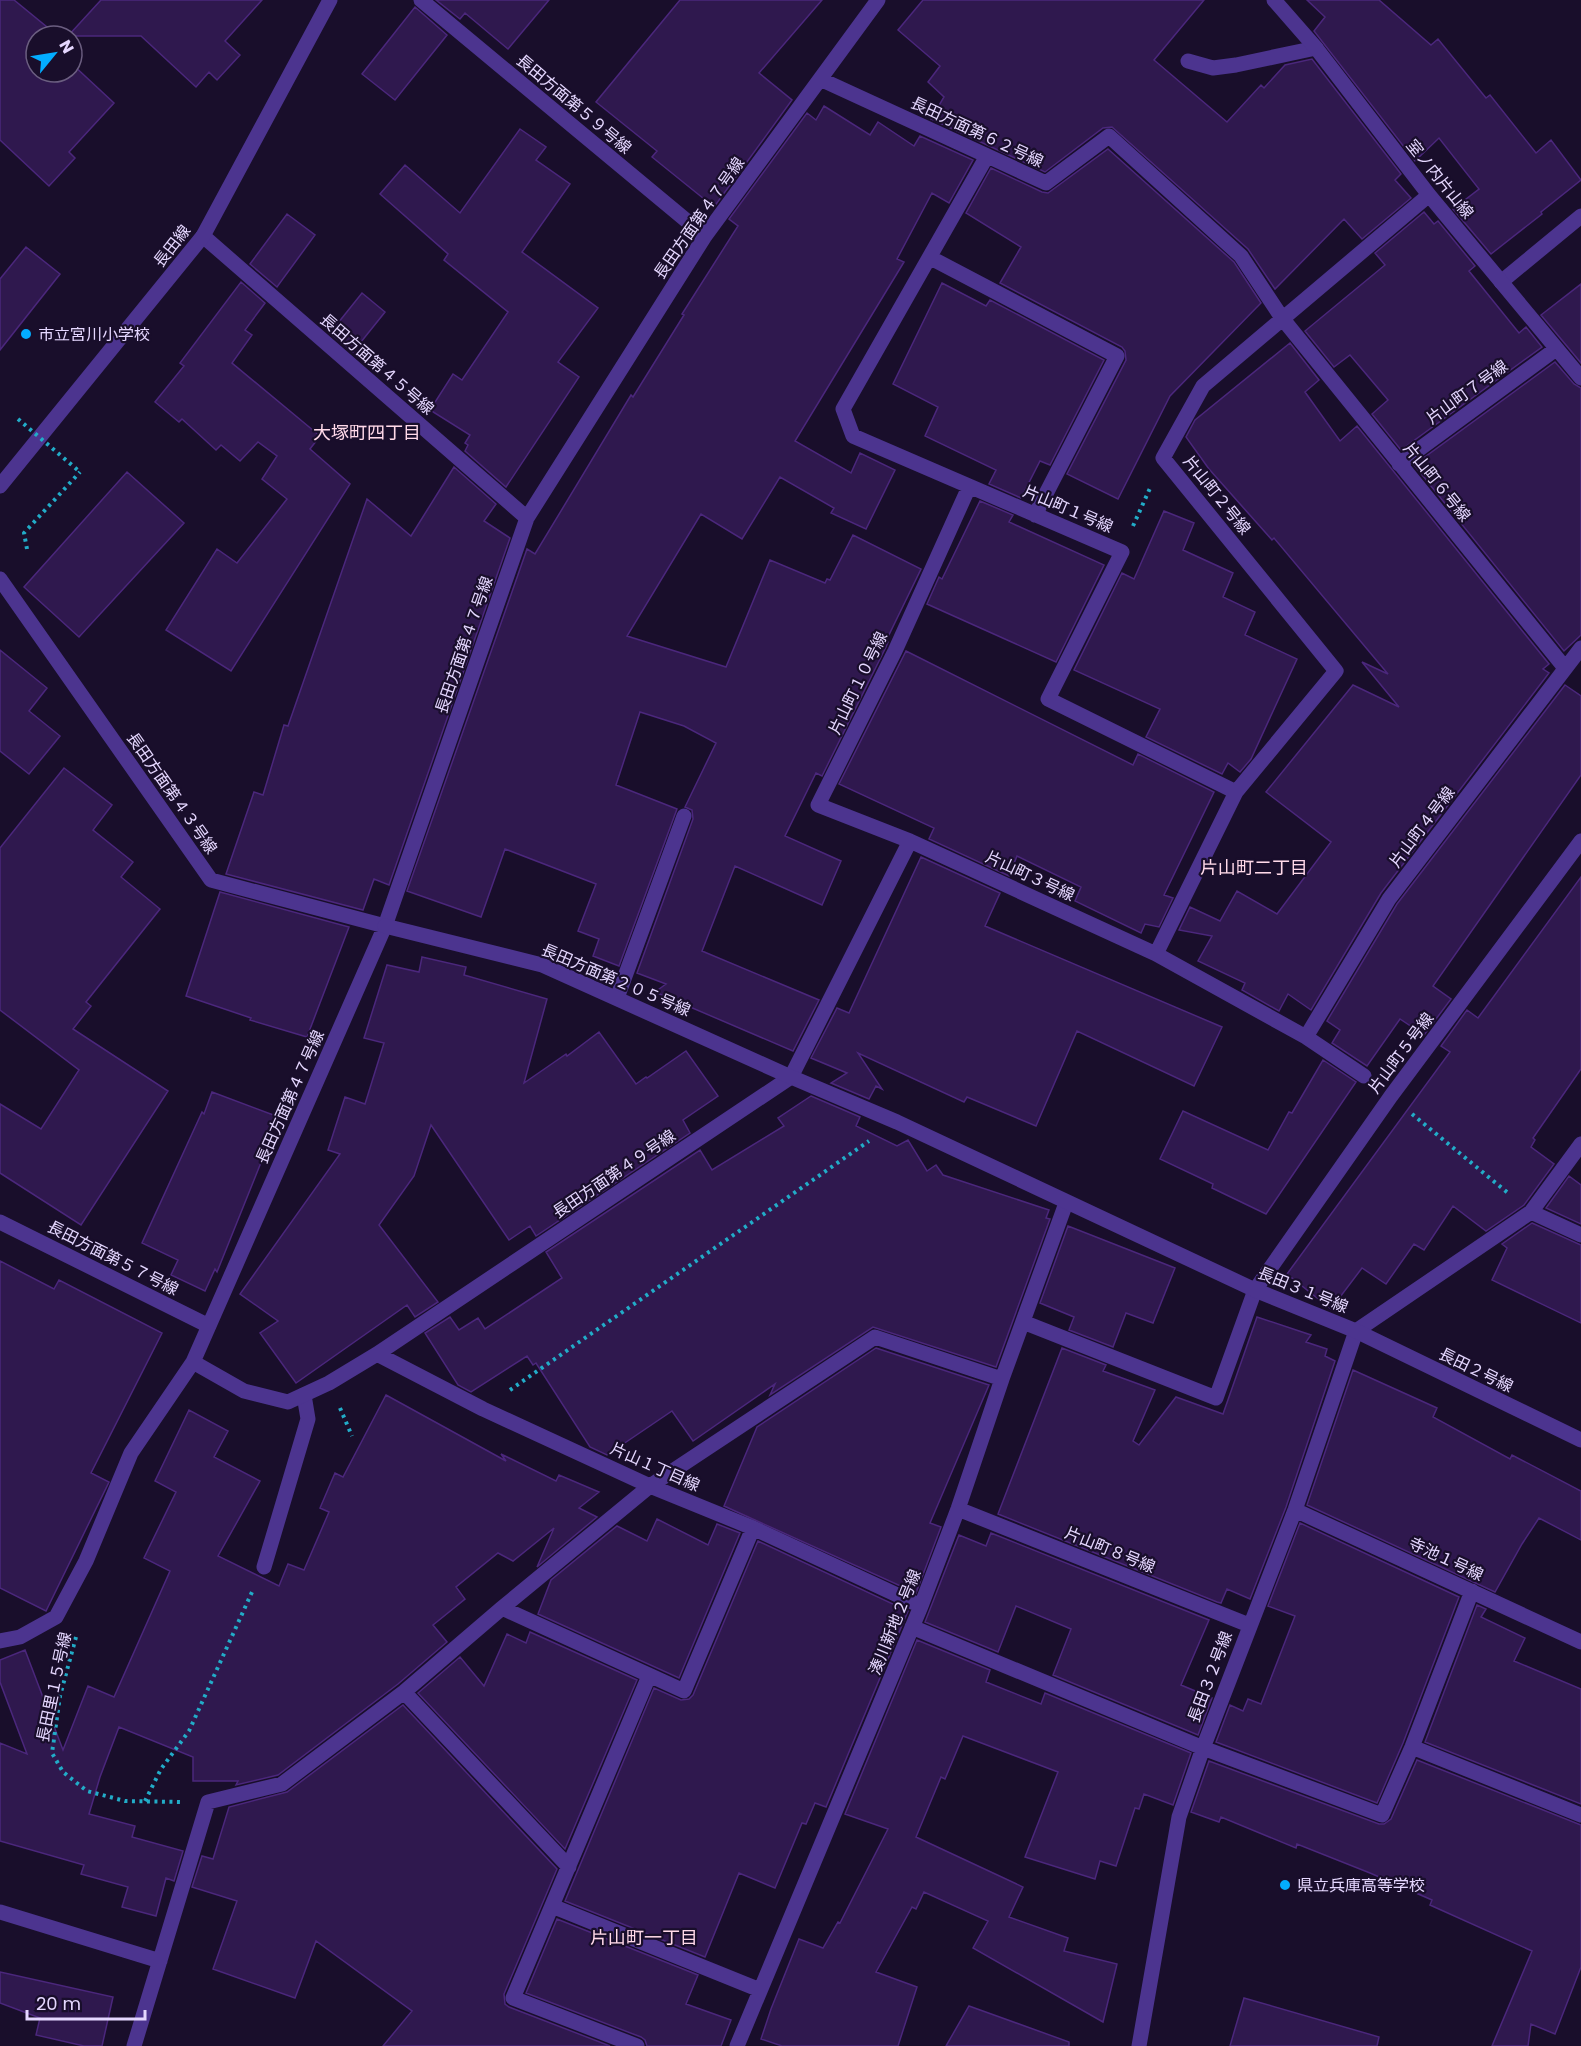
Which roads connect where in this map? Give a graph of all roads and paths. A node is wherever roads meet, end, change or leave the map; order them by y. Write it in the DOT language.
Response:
graph roads {
  1 [pos="330,0"];
  2 [pos="420,0"];
  3 [pos="878,0"];
  4 [pos="1274,0"];
  5 [pos="1316,48"];
  6 [pos="1188,61"];
  7 [pos="820,79"];
  8 [pos="987,156"];
  9 [pos="1429,195"];
  10 [pos="1581,216"];
  11 [pos="203,236"];
  12 [pos="705,236"];
  13 [pos="931,258"];
  14 [pos="1501,282"];
  15 [pos="1282,318"];
  16 [pos="1556,349"];
  17 [pos="1581,378"];
  18 [pos="18,419"];
  19 [pos="1164,458"];
  20 [pos="1399,464"];
  21 [pos="0,486"];
  22 [pos="969,487"];
  23 [pos="1035,515"];
  24 [pos="527,518"];
  25 [pos="27,549"];
  26 [pos="1122,552"];
  27 [pos="0,579"];
  28 [pos="1581,648"];
  29 [pos="1565,668"];
  30 [pos="1236,792"];
  31 [pos="684,816"];
  32 [pos="910,841"];
  33 [pos="1578,852"];
  34 [pos="385,927"];
  35 [pos="1156,954"];
  36 [pos="616,998"];
  37 [pos="1306,1037"];
  38 [pos="1364,1076"];
  39 [pos="790,1077"];
  40 [pos="1391,1096"];
  41 [pos="897,1122"];
  42 [pos="1581,1144"];
  43 [pos="1066,1203"];
  44 [pos="1531,1212"];
  45 [pos="0,1222"];
  46 [pos="1581,1235"];
  47 [pos="1255,1290"];
  48 [pos="1023,1322"];
  49 [pos="209,1326"];
  50 [pos="1356,1331"];
  51 [pos="377,1354"];
  52 [pos="193,1362"];
  53 [pos="1002,1379"];
  54 [pos="304,1395"];
  55 [pos="483,1409"];
  56 [pos="1581,1440"];
  57 [pos="650,1486"];
  58 [pos="958,1509"];
  59 [pos="1295,1510"];
  60 [pos="753,1528"];
  61 [pos="264,1567"];
  62 [pos="1472,1591"];
  63 [pos="921,1606"];
  64 [pos="502,1608"];
  65 [pos="1249,1625"];
  66 [pos="912,1627"];
  67 [pos="78,1630"];
  68 [pos="0,1641"];
  69 [pos="1581,1642"];
  70 [pos="649,1676"];
  71 [pos="404,1692"];
  72 [pos="1412,1747"];
  73 [pos="1203,1748"];
  74 [pos="145,1801"];
  75 [pos="208,1802"];
  76 [pos="1581,1815"];
  77 [pos="569,1867"];
  78 [pos="552,1906"];
  79 [pos="0,1912"];
  80 [pos="160,1961"];
  81 [pos="760,1990"];
  82 [pos="134,2046"];
  83 [pos="637,2046"];
  84 [pos="736,2046"];
  85 [pos="1139,2046"];
  1 -- 11 [label="street, 長田線"];
  2 -- 12 [label="street, 長田方面第５９号線"];
  3 -- 7 [label="street, 長田方面第４７号線"];
  4 -- 5 [label="street, 室ノ内片山線"];
  5 -- 6 [label="street"];
  5 -- 9 [label="street, 室ノ内片山線"];
  7 -- 8 [label="street, 長田方面第６２号線"];
  7 -- 12 [label="street, 長田方面第４７号線"];
  8 -- 13 [label="street, 片山町１号線"];
  8 -- 15 [label="street, 長田方面第６２号線"];
  9 -- 14 [label="street, 室ノ内片山線"];
  9 -- 15 [label="street, 片山町２号線"];
  10 -- 14 [label="street"];
  11 -- 21 [label="street, 長田線"];
  11 -- 24 [label="street, 長田方面第４５号線"];
  12 -- 24 [label="street, 長田方面第４７号線"];
  13 -- 22 [label="street, 片山町１号線"];
  13 -- 23 [label="street"];
  14 -- 16 [label="street, 室ノ内片山線"];
  15 -- 19 [label="street, 片山町２号線"];
  15 -- 20 [label="street, 片山町６号線"];
  16 -- 17 [label="street, 室ノ内片山線"];
  16 -- 20 [label="street, 片山町７号線"];
  18 -- 25 [label="path, bridge"];
  19 -- 26 [label="path"];
  19 -- 30 [label="street, 片山町２号線"];
  20 -- 29 [label="street, 片山町６号線"];
  22 -- 23 [label="street, 片山町１号線"];
  22 -- 32 [label="street, 片山町１０号線"];
  23 -- 26 [label="street, 片山町１号線"];
  24 -- 34 [label="street, 長田方面第４７号線"];
  26 -- 30 [label="street, 片山町１号線"];
  27 -- 34 [label="street, 長田方面第４３号線"];
  28 -- 29 [label="street, 片山町４号線"];
  29 -- 37 [label="street, 片山町４号線"];
  30 -- 35 [label="street"];
  31 -- 36 [label="street"];
  32 -- 35 [label="street, 片山町３号線"];
  32 -- 39 [label="street"];
  33 -- 40 [label="street, 片山町５号線"];
  34 -- 36 [label="street, 長田方面第２０５号線"];
  34 -- 49 [label="street, 長田方面第４７号線"];
  35 -- 37 [label="street, 片山町３号線"];
  36 -- 39 [label="street, 長田方面第２０５号線"];
  37 -- 38 [label="street, 片山町３号線"];
  39 -- 41 [label="street"];
  39 -- 51 [label="street, 長田方面第４９号線"];
  40 -- 44 [label="path"];
  40 -- 47 [label="street, 片山町５号線"];
  41 -- 43 [label="street"];
  41 -- 55 [label="path"];
  42 -- 44 [label="street, 長田３１号線"];
  43 -- 47 [label="street, 長田３１号線"];
  43 -- 48 [label="street, 湊川新地２号線"];
  44 -- 46 [label="street"];
  44 -- 50 [label="street, 長田３１号線"];
  45 -- 49 [label="street, 長田方面第５７号線"];
  47 -- 48 [label="street, 片山町５号線"];
  47 -- 50 [label="street, 長田３１号線"];
  48 -- 53 [label="street, 湊川新地２号線"];
  49 -- 52 [label="street, 長田方面第４７号線"];
  50 -- 56 [label="street, 長田２号線"];
  50 -- 59 [label="street, 長田３２号線"];
  51 -- 54 [label="street, 長田方面第４９号線"];
  51 -- 55 [label="street, 片山１丁目線"];
  52 -- 54 [label="street, 長田方面第４９号線"];
  52 -- 68 [label="street, 長田方面第４７号線"];
  53 -- 57 [label="street"];
  53 -- 58 [label="street, 湊川新地２号線"];
  54 -- 61 [label="street"];
  55 -- 57 [label="street, 片山１丁目線"];
  57 -- 60 [label="street, 片山１丁目線"];
  57 -- 64 [label="street"];
  58 -- 63 [label="street, 湊川新地２号線"];
  58 -- 65 [label="street, 片山町８号線"];
  59 -- 62 [label="street, 寺池１号線"];
  59 -- 65 [label="street, 長田３２号線"];
  60 -- 63 [label="street, 片山１丁目線"];
  60 -- 70 [label="street"];
  61 -- 74 [label="path"];
  62 -- 69 [label="street, 寺池１号線"];
  62 -- 72 [label="street"];
  63 -- 66 [label="street, 湊川新地２号線"];
  64 -- 70 [label="street"];
  64 -- 71 [label="street"];
  65 -- 73 [label="street, 長田３２号線"];
  66 -- 73 [label="street"];
  66 -- 81 [label="street, 湊川新地２号線"];
  67 -- 74 [label="path, 長田里１５号線"];
  70 -- 77 [label="street"];
  71 -- 75 [label="street"];
  71 -- 77 [label="street"];
  72 -- 73 [label="street"];
  72 -- 76 [label="street"];
  73 -- 85 [label="street, 長田３２号線"];
  74 -- 75 [label="path, 長田里１５号線"];
  75 -- 80 [label="street"];
  77 -- 78 [label="street"];
  78 -- 81 [label="street"];
  78 -- 83 [label="street"];
  79 -- 80 [label="street"];
  80 -- 82 [label="street"];
  81 -- 84 [label="street, 湊川新地２号線"];
}
